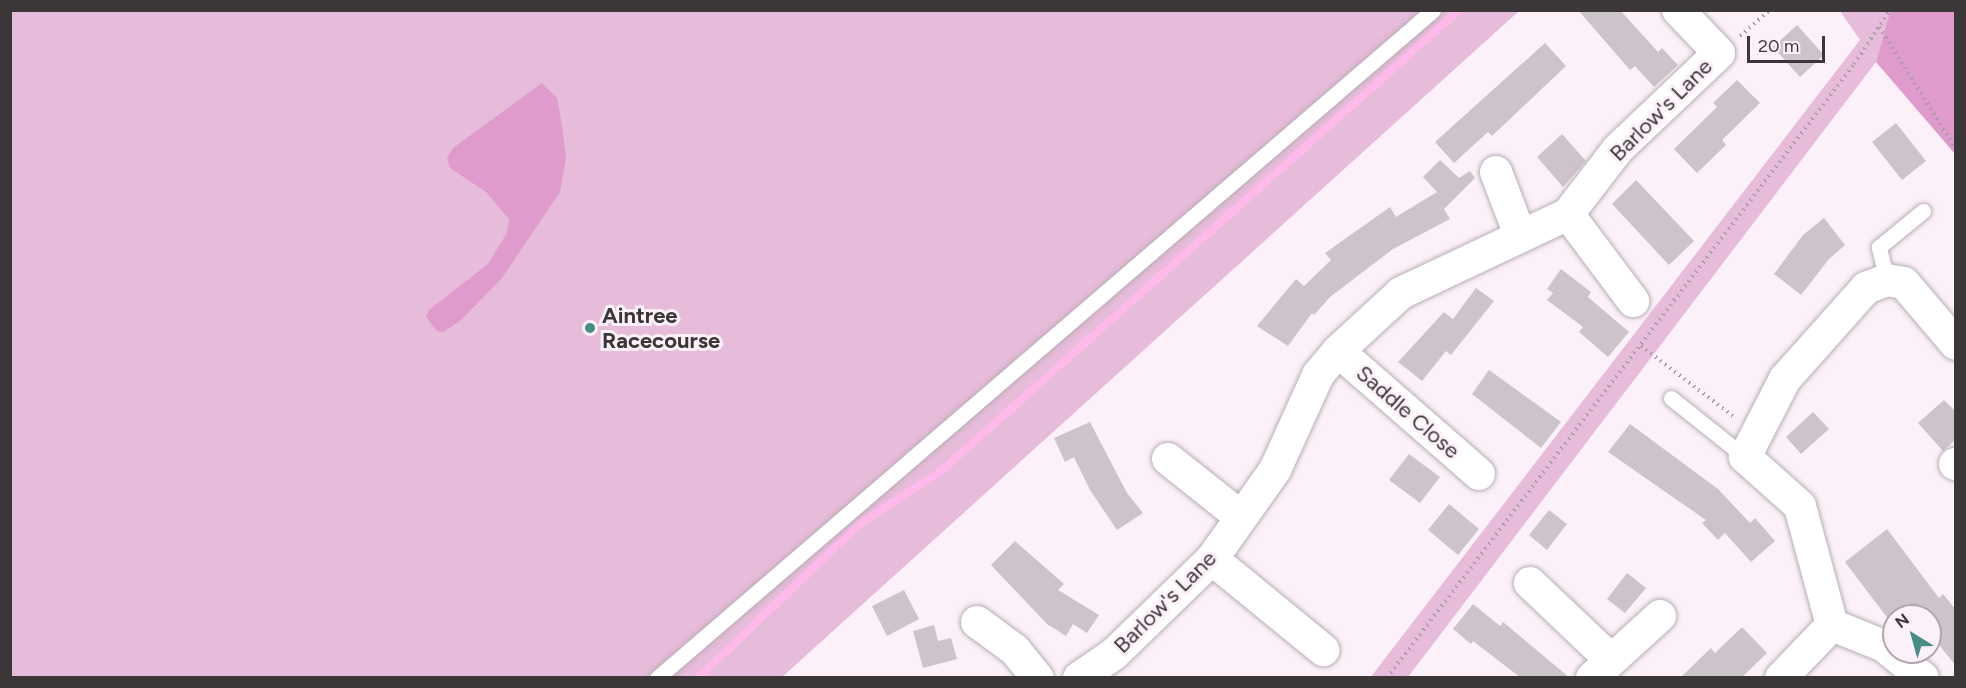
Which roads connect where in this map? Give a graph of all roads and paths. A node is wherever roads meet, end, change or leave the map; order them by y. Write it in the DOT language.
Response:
graph roads {
  1 [pos="1433,10"];
  2 [pos="1678,10"];
  3 [pos="1770,10"];
  4 [pos="1890,10"];
  5 [pos="1879,27"];
  6 [pos="1719,53"];
  7 [pos="1956,149"];
  8 [pos="1496,172"];
  9 [pos="1923,211"];
  10 [pos="1568,214"];
  11 [pos="1520,235"];
  12 [pos="1887,280"];
  13 [pos="1633,301"];
  14 [pos="1956,344"];
  15 [pos="1641,346"];
  16 [pos="1338,351"];
  17 [pos="1671,398"];
  18 [pos="1739,421"];
  19 [pos="1745,457"];
  20 [pos="1168,459"];
  21 [pos="1479,474"];
  22 [pos="1241,516"];
  23 [pos="1212,559"];
  24 [pos="1530,583"];
  25 [pos="1660,616"];
  26 [pos="977,622"];
  27 [pos="1832,625"];
  28 [pos="1323,650"];
  29 [pos="1601,669"];
  30 [pos="657,678"];
  31 [pos="1038,678"];
  32 [pos="1079,678"];
  33 [pos="1387,678"];
  34 [pos="1781,678"];
  35 [pos="1923,678"];
  1 -- 30 [label="lane"];
  2 -- 6 [label="street, Barlow's Lane"];
  3 -- 6 [label="path"];
  4 -- 5 [label="path"];
  5 -- 7 [label="path"];
  5 -- 15 [label="path"];
  6 -- 10 [label="street, Barlow's Lane"];
  8 -- 11 [label="street"];
  9 -- 12 [label="lane"];
  10 -- 11 [label="street, Barlow's Lane"];
  10 -- 13 [label="street"];
  11 -- 16 [label="street, Barlow's Lane"];
  12 -- 14 [label="street"];
  12 -- 19 [label="street"];
  15 -- 18 [label="path"];
  15 -- 33 [label="path"];
  16 -- 21 [label="street, Saddle Close"];
  16 -- 22 [label="street, Barlow's Lane"];
  17 -- 19 [label="lane"];
  19 -- 27 [label="street"];
  20 -- 22 [label="street"];
  22 -- 23 [label="street, Barlow's Lane"];
  23 -- 28 [label="street"];
  23 -- 32 [label="street, Barlow's Lane"];
  24 -- 29 [label="street"];
  25 -- 29 [label="street"];
  26 -- 31 [label="street"];
  27 -- 34 [label="street"];
  27 -- 35 [label="street"];
}
